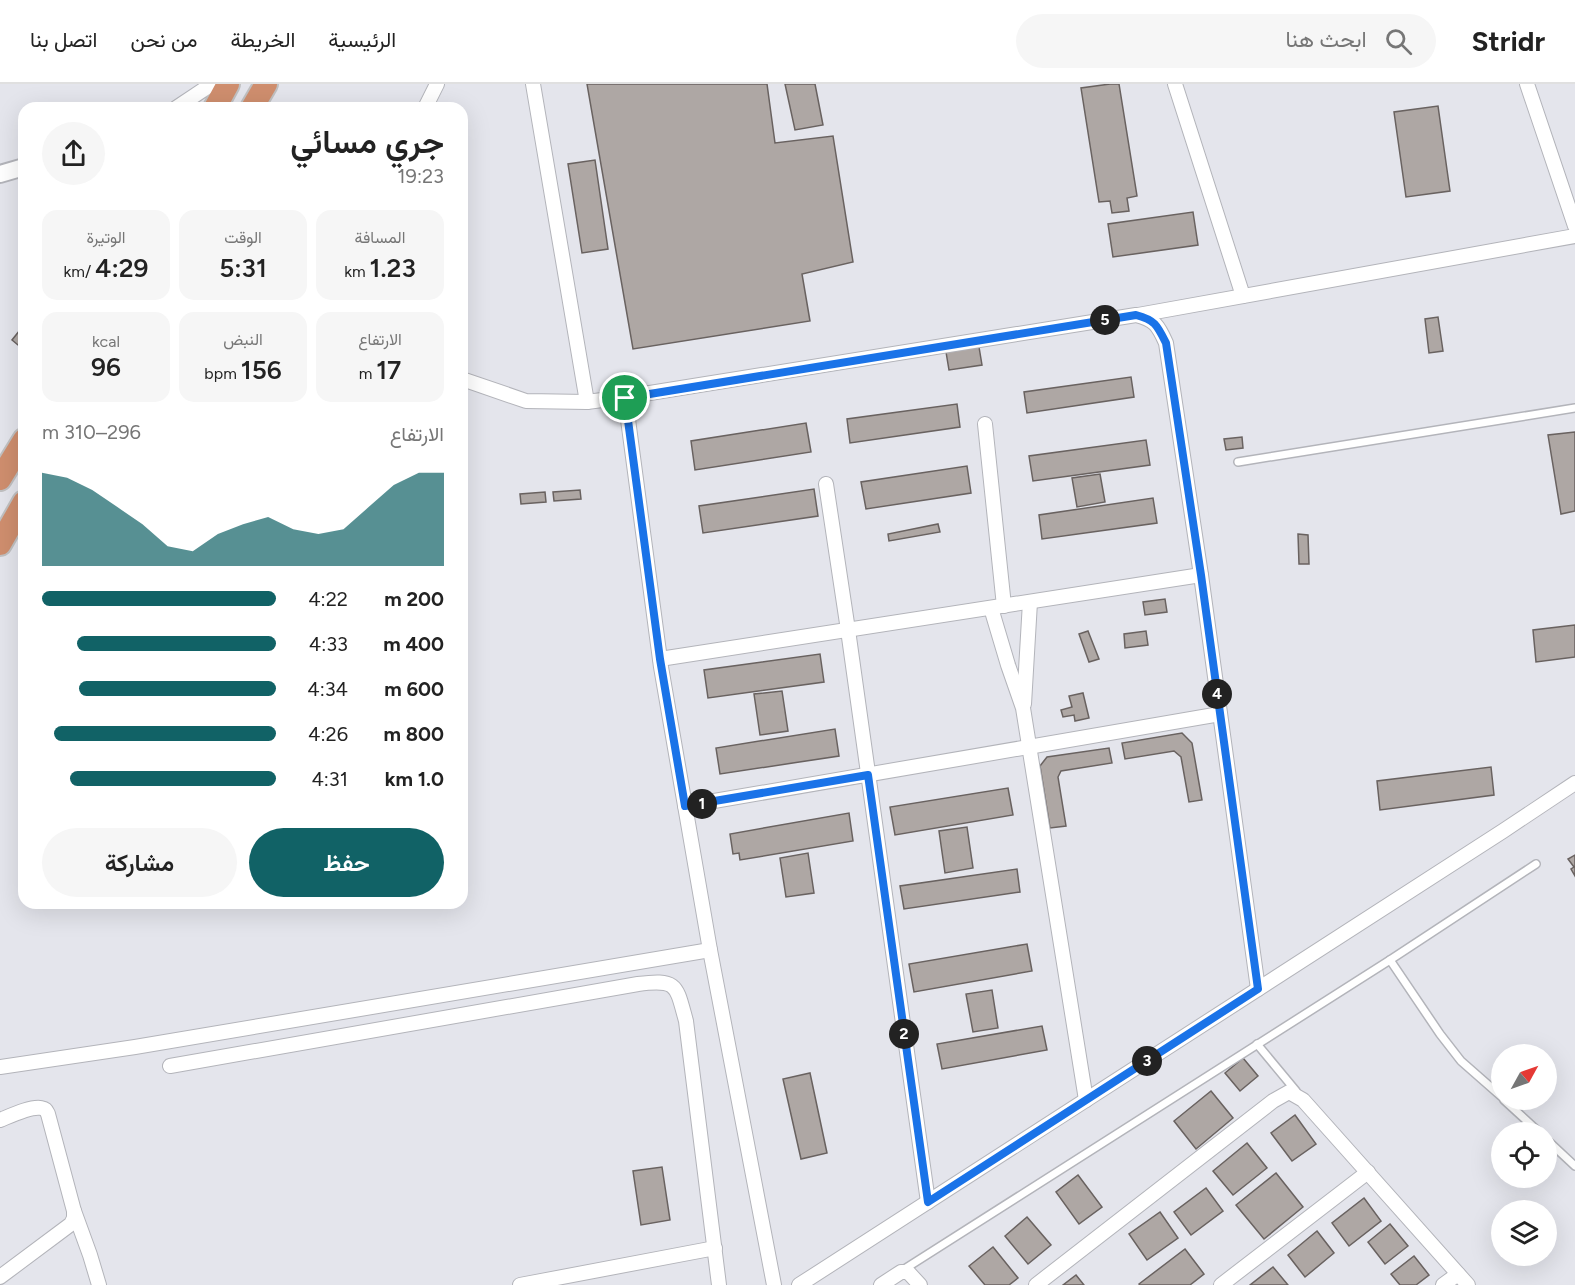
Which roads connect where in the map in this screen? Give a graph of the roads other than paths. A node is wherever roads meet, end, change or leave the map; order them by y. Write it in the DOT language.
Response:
graph roads {
  1 [pos="212,84"];
  2 [pos="228,84"];
  3 [pos="266,84"];
  4 [pos="437,84"];
  5 [pos="533,84"];
  6 [pos="1175,84"];
  7 [pos="1527,84"];
  8 [pos="185,102"];
  9 [pos="218,102"];
  10 [pos="256,102"];
  11 [pos="428,102"];
  12 [pos="18,169"];
  13 [pos="0,174"];
  14 [pos="1575,226"];
  15 [pos="1575,236"];
  16 [pos="1243,296"];
  17 [pos="1136,315"];
  18 [pos="468,381"];
  19 [pos="625,398"];
  20 [pos="587,402"];
  21 [pos="1575,408"];
  22 [pos="985,424"];
  23 [pos="18,450"];
  24 [pos="1238,462"];
  25 [pos="0,479"];
  26 [pos="826,484"];
  27 [pos="18,512"];
  28 [pos="0,544"];
  29 [pos="1201,575"];
  30 [pos="1030,602"];
  31 [pos="998,607"];
  32 [pos="848,630"];
  33 [pos="660,659"];
  34 [pos="1023,708"];
  35 [pos="1220,714"];
  36 [pos="1029,747"];
  37 [pos="868,775"];
  38 [pos="1575,783"];
  39 [pos="685,806"];
  40 [pos="1536,864"];
  41 [pos="710,950"];
  42 [pos="1390,960"];
  43 [pos="1258,989"];
  44 [pos="1257,1044"];
  45 [pos="170,1066"];
  46 [pos="0,1067"];
  47 [pos="1491,1087"];
  48 [pos="1086,1100"];
  49 [pos="1303,1100"];
  50 [pos="1516,1110"];
  51 [pos="0,1120"];
  52 [pos="1528,1122"];
  53 [pos="1557,1149"];
  54 [pos="1575,1166"];
  55 [pos="1368,1172"];
  56 [pos="928,1202"];
  57 [pos="74,1211"];
  58 [pos="715,1248"];
  59 [pos="901,1272"];
  60 [pos="1458,1274"];
  61 [pos="0,1277"];
  62 [pos="569,1281"];
  63 [pos="99,1285"];
  64 [pos="520,1285"];
  65 [pos="719,1285"];
  66 [pos="774,1285"];
  67 [pos="799,1285"];
  68 [pos="881,1285"];
  69 [pos="920,1285"];
  70 [pos="1036,1285"];
  71 [pos="1221,1285"];
  72 [pos="1443,1285"];
  73 [pos="1468,1285"];
  1 -- 8 [label="street"];
  2 -- 9 [label="highway"];
  3 -- 10 [label="highway"];
  4 -- 11 [label="street"];
  5 -- 20 [label="street"];
  6 -- 16 [label="street"];
  7 -- 14 [label="street"];
  12 -- 13 [label="street"];
  15 -- 16 [label="street"];
  16 -- 17 [label="street"];
  17 -- 19 [label="street"];
  17 -- 29 [label="street"];
  18 -- 20 [label="street"];
  19 -- 20 [label="street"];
  19 -- 33 [label="street"];
  21 -- 24 [label="lane"];
  22 -- 31 [label="street"];
  23 -- 25 [label="highway"];
  26 -- 32 [label="street"];
  27 -- 28 [label="highway"];
  29 -- 30 [label="street"];
  29 -- 35 [label="street"];
  30 -- 31 [label="street"];
  30 -- 34 [label="street"];
  31 -- 32 [label="street"];
  31 -- 34 [label="street"];
  32 -- 33 [label="street"];
  32 -- 37 [label="street"];
  33 -- 39 [label="street"];
  34 -- 36 [label="street"];
  35 -- 36 [label="street"];
  35 -- 43 [label="street"];
  36 -- 37 [label="street"];
  36 -- 48 [label="street"];
  37 -- 39 [label="street"];
  37 -- 56 [label="street"];
  38 -- 43 [label="street"];
  39 -- 41 [label="street"];
  40 -- 42 [label="lane"];
  41 -- 46 [label="street"];
  41 -- 66 [label="street"];
  42 -- 44 [label="lane"];
  42 -- 47 [label="lane"];
  43 -- 48 [label="street"];
  44 -- 49 [label="lane"];
  44 -- 59 [label="lane"];
  45 -- 58 [label="street"];
  48 -- 56 [label="street"];
  49 -- 55 [label="street"];
  49 -- 70 [label="street"];
  50 -- 52 [label="lane"];
  51 -- 57 [label="street"];
  53 -- 54 [label="lane"];
  55 -- 60 [label="street"];
  55 -- 71 [label="street"];
  56 -- 67 [label="street"];
  57 -- 61 [label="street"];
  57 -- 63 [label="street"];
  58 -- 62 [label="street"];
  58 -- 65 [label="street"];
  59 -- 68 [label="street"];
  59 -- 69 [label="street"];
  60 -- 72 [label="street"];
  60 -- 73 [label="street"];
  62 -- 64 [label="street"];
}
